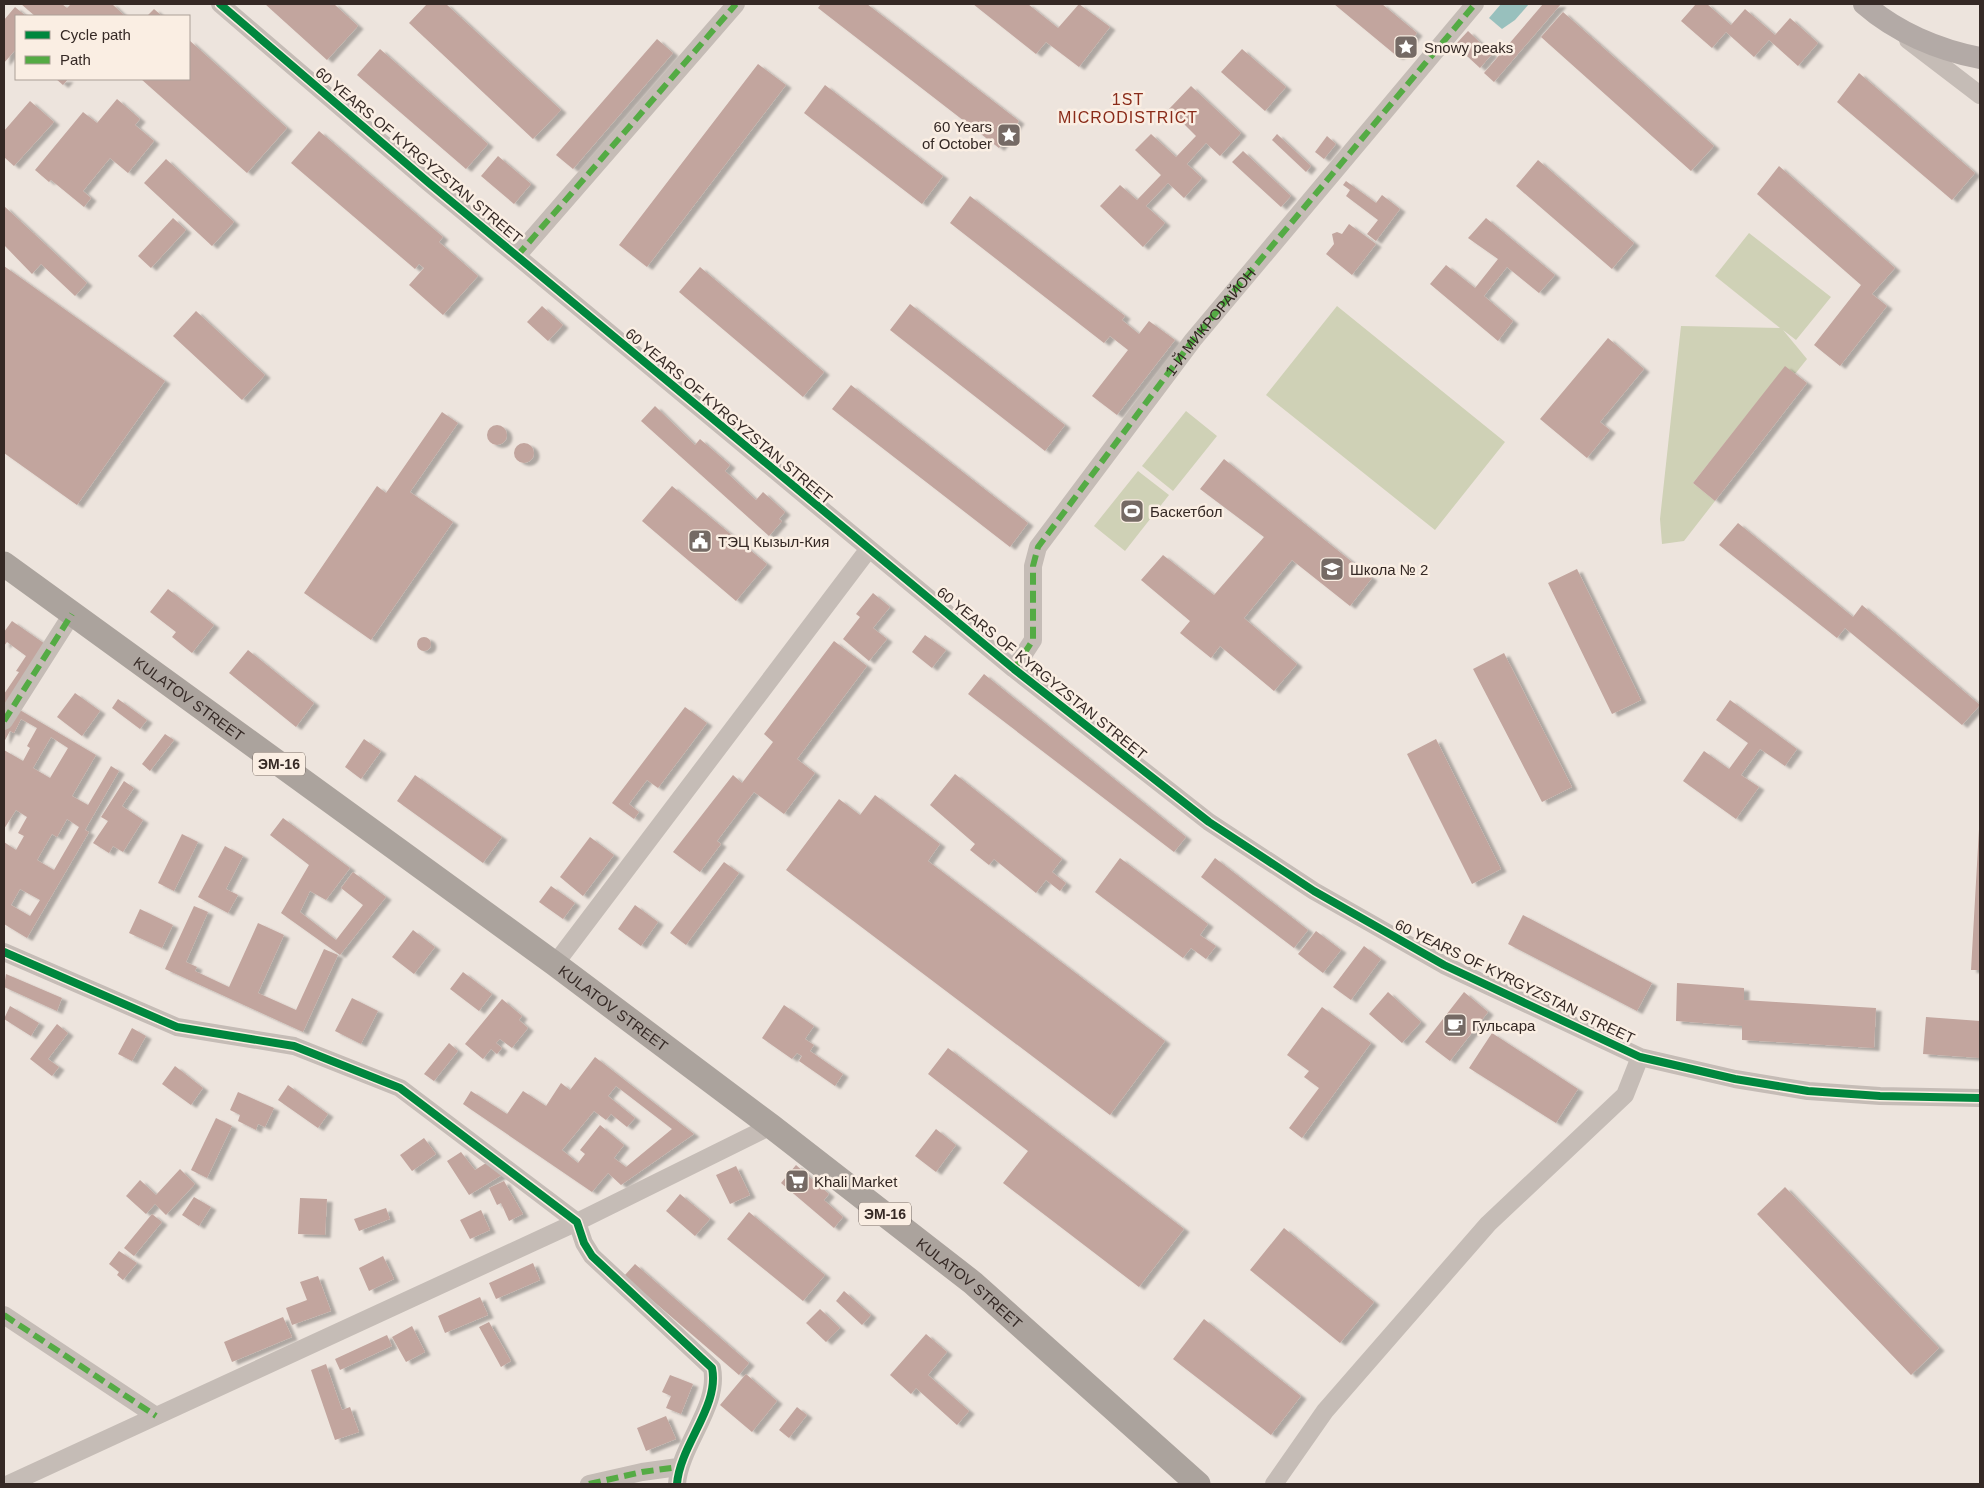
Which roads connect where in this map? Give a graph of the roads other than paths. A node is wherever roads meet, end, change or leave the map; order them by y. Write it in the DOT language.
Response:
graph roads {
  1 [pos="220,4"];
  2 [pos="736,4"];
  3 [pos="1474,4"];
  4 [pos="1864,4"];
  5 [pos="1884,21"];
  6 [pos="1980,58"];
  7 [pos="1980,95"];
  8 [pos="517,256"];
  9 [pos="868,550"];
  10 [pos="4,564"];
  11 [pos="72,614"];
  12 [pos="1014,669"];
  13 [pos="4,721"];
  14 [pos="4,952"];
  15 [pos="555,964"];
  16 [pos="1640,1057"];
  17 [pos="1980,1098"];
  18 [pos="771,1126"];
  19 [pos="577,1222"];
  20 [pos="4,1315"];
  21 [pos="156,1416"];
  22 [pos="678,1476"];
  23 [pos="9,1484"];
  24 [pos="588,1484"];
  25 [pos="1198,1484"];
  26 [pos="1274,1484"];
  1 -- 8 [label="street, 60 YEARS OF KYRGYZSTAN STREET"];
  2 -- 8 [label="street"];
  3 -- 12 [label="street, 1-Й МИКРОРАЙОН"];
  4 -- 5 [label="main road"];
  5 -- 6 [label="main road"];
  5 -- 7 [label="street"];
  8 -- 9 [label="street, 60 YEARS OF KYRGYZSTAN STREET"];
  9 -- 12 [label="street, 60 YEARS OF KYRGYZSTAN STREET"];
  9 -- 15 [label="street"];
  10 -- 11 [label="highway, KULATOV STREET / ЭМ-16"];
  11 -- 13 [label="street"];
  11 -- 15 [label="highway, KULATOV STREET / ЭМ-16"];
  12 -- 16 [label="street, 60 YEARS OF KYRGYZSTAN STREET"];
  14 -- 19 [label="street"];
  15 -- 18 [label="highway, KULATOV STREET / ЭМ-16"];
  16 -- 17 [label="street, 60 YEARS OF KYRGYZSTAN STREET"];
  16 -- 26 [label="street"];
  18 -- 19 [label="street"];
  18 -- 25 [label="highway, KULATOV STREET / ЭМ-16"];
  19 -- 21 [label="street"];
  19 -- 22 [label="street"];
  20 -- 21 [label="street"];
  21 -- 23 [label="street"];
  22 -- 24 [label="street"];
}
